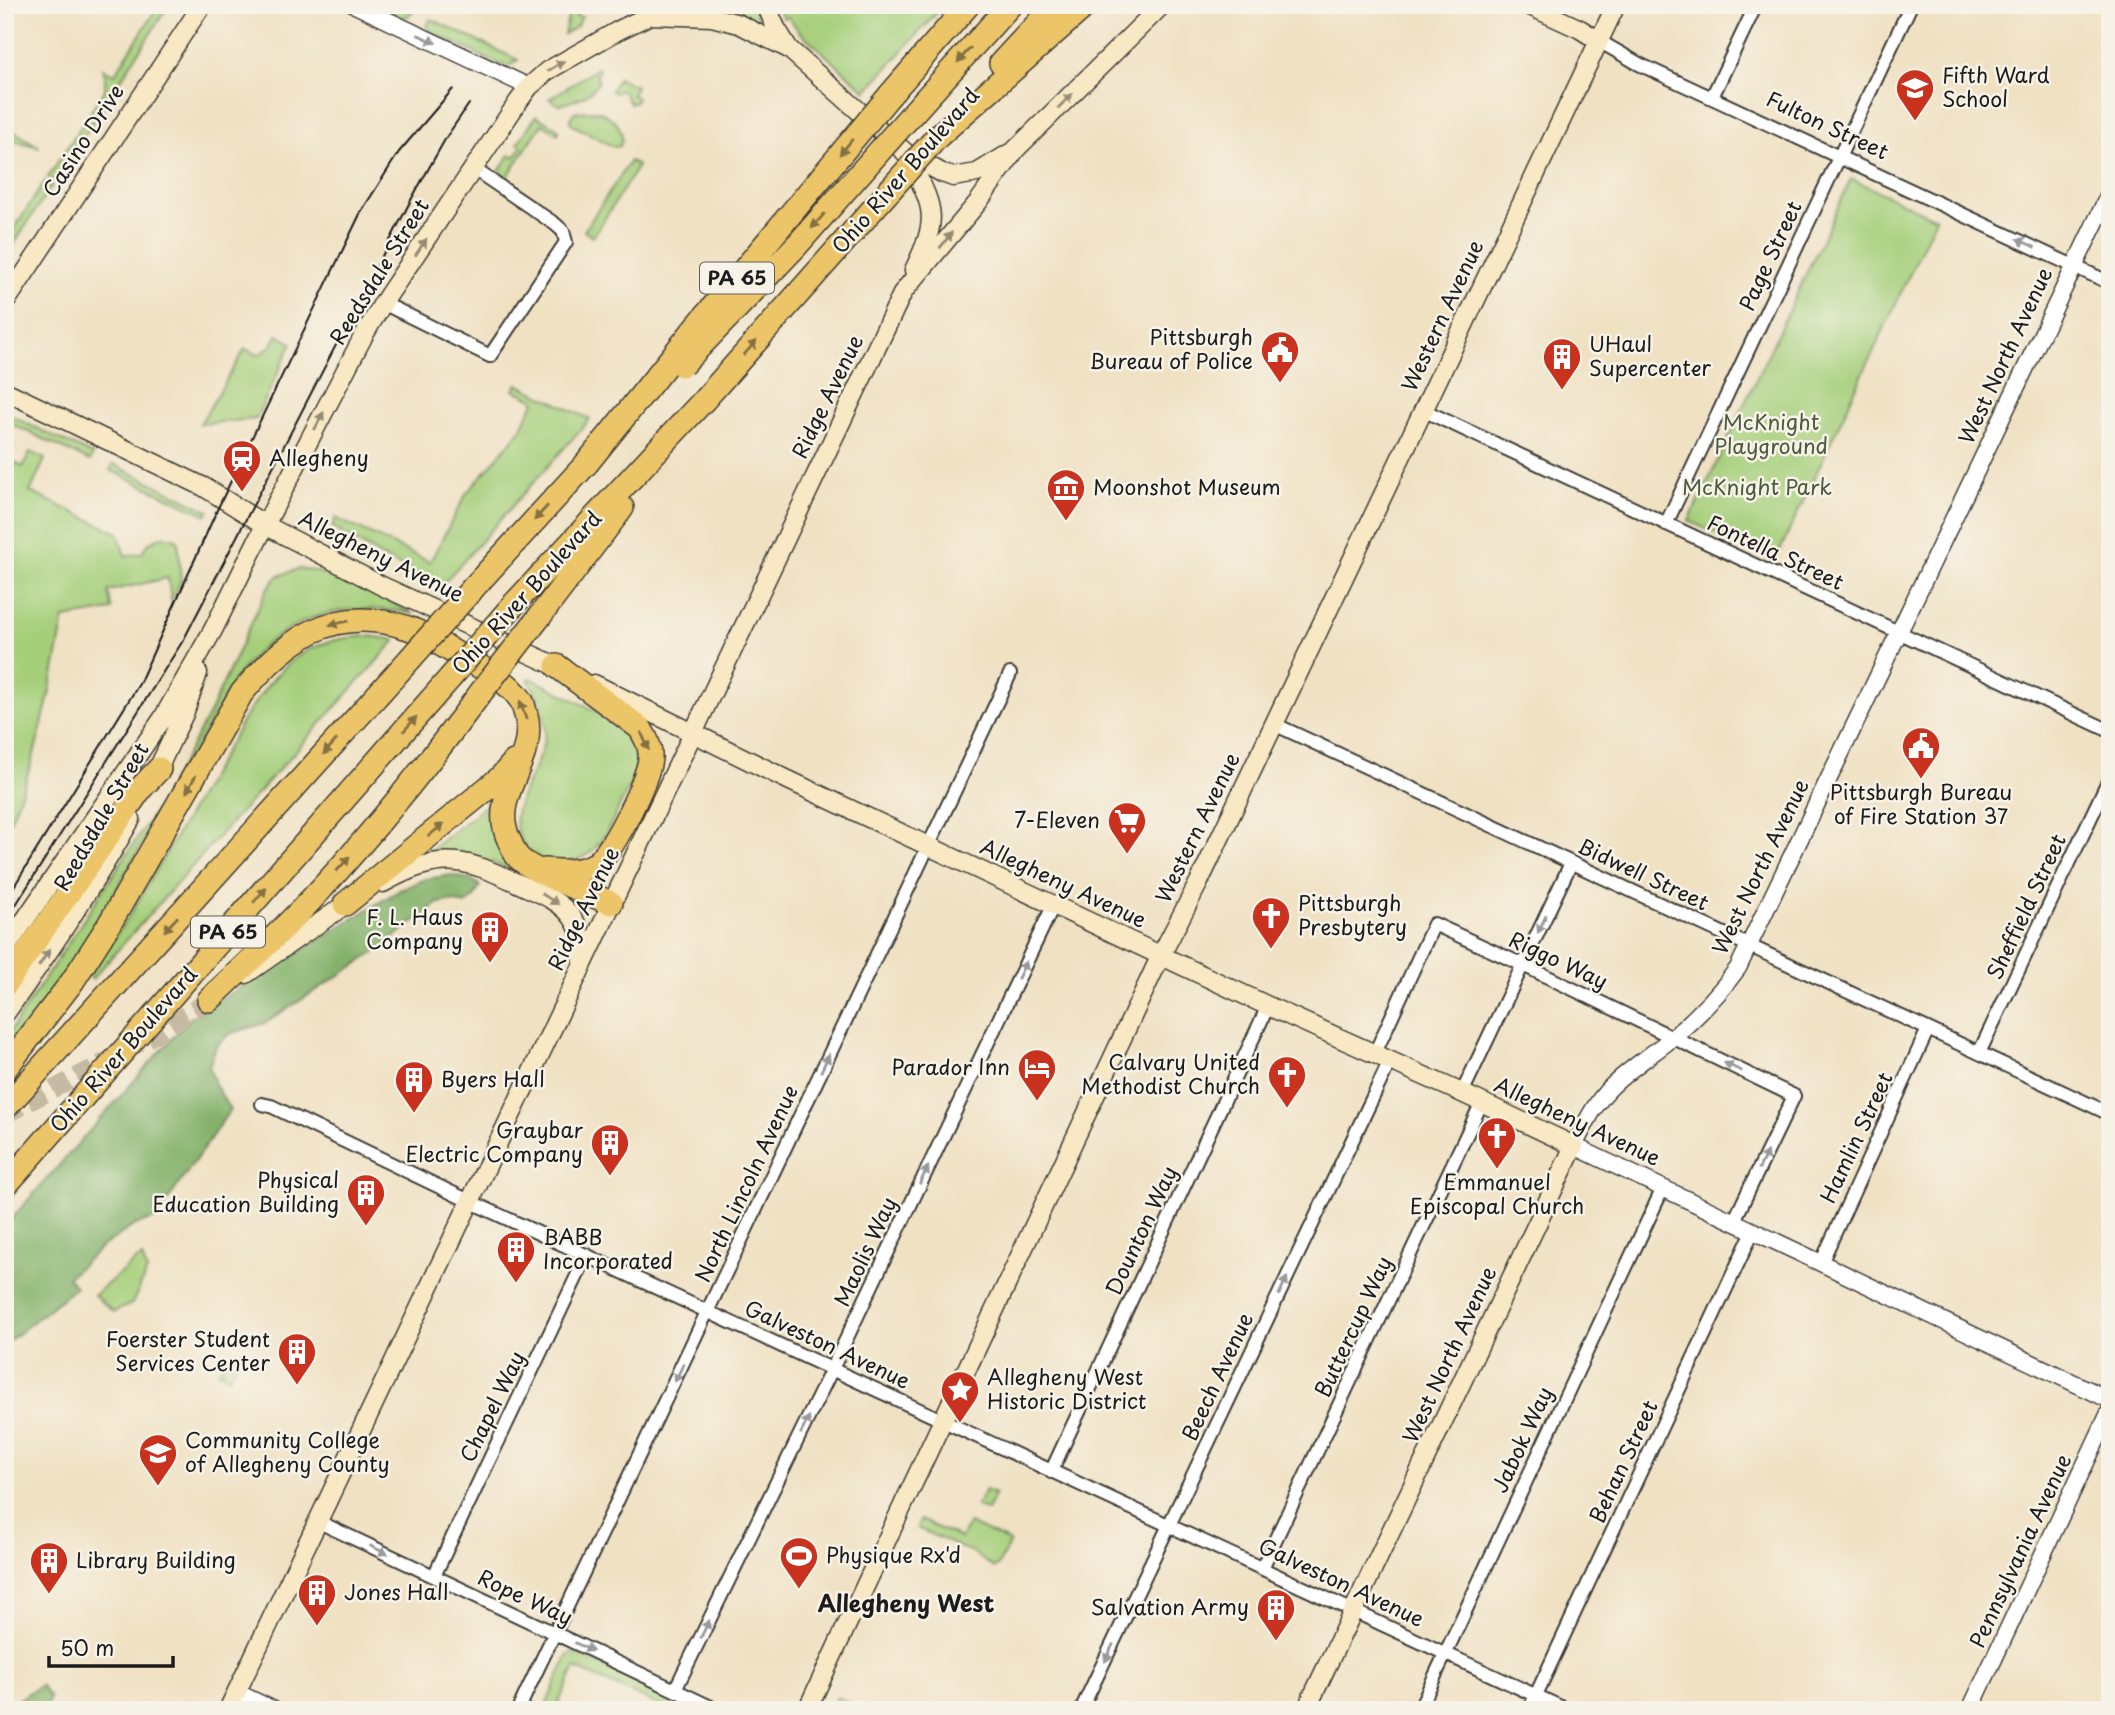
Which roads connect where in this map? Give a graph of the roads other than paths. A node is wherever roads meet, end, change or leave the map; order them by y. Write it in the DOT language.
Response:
graph roads {
  1 [pos="202,5"];
  2 [pos="355,5"];
  3 [pos="632,5"];
  4 [pos="766,5"];
  5 [pos="968,5"];
  6 [pos="1010,5"];
  7 [pos="1055,5"];
  8 [pos="1086,5"];
  9 [pos="1162,5"];
  10 [pos="1528,5"];
  11 [pos="1616,5"];
  12 [pos="1756,5"];
  13 [pos="1911,5"];
  14 [pos="656,10"];
  15 [pos="619,30"];
  16 [pos="1599,41"];
  17 [pos="789,49"];
  18 [pos="529,87"];
  19 [pos="1712,97"];
  20 [pos="937,137"];
  21 [pos="1017,149"];
  22 [pos="906,153"];
  23 [pos="1840,157"];
  24 [pos="474,169"];
  25 [pos="2110,192"];
  26 [pos="2075,266"];
  27 [pos="2110,282"];
  28 [pos="903,292"];
  29 [pos="5,303"];
  30 [pos="383,303"];
  31 [pos="5,391"];
  32 [pos="705,400"];
  33 [pos="1423,410"];
  34 [pos="587,463"];
  35 [pos="1666,524"];
  36 [pos="265,525"];
  37 [pos="214,630"];
  38 [pos="1900,633"];
  39 [pos="557,666"];
  40 [pos="1010,674"];
  41 [pos="1274,724"];
  42 [pos="2110,731"];
  43 [pos="692,733"];
  44 [pos="528,739"];
  45 [pos="159,769"];
  46 [pos="2110,777"];
  47 [pos="928,846"];
  48 [pos="1571,863"];
  49 [pos="534,869"];
  50 [pos="345,904"];
  51 [pos="611,904"];
  52 [pos="1054,904"];
  53 [pos="1750,946"];
  54 [pos="5,949"];
  55 [pos="1161,955"];
  56 [pos="583,962"];
  57 [pos="1523,965"];
  58 [pos="5,985"];
  59 [pos="209,1000"];
  60 [pos="1268,1006"];
  61 [pos="5,1014"];
  62 [pos="1928,1029"];
  63 [pos="1673,1037"];
  64 [pos="1979,1053"];
  65 [pos="1382,1057"];
  66 [pos="5,1069"];
  67 [pos="1462,1093"];
  68 [pos="1482,1102"];
  69 [pos="262,1104"];
  70 [pos="5,1108"];
  71 [pos="2110,1114"];
  72 [pos="1574,1146"];
  73 [pos="5,1186"];
  74 [pos="1663,1188"];
  75 [pos="469,1201"];
  76 [pos="1734,1221"];
  77 [pos="1754,1231"];
  78 [pos="587,1255"];
  79 [pos="1821,1262"];
  80 [pos="709,1311"];
  81 [pos="832,1369"];
  82 [pos="2110,1400"];
  83 [pos="2110,1411"];
  84 [pos="943,1421"];
  85 [pos="1051,1472"];
  86 [pos="317,1521"];
  87 [pos="1170,1525"];
  88 [pos="1262,1568"];
  89 [pos="434,1576"];
  90 [pos="1353,1611"];
  91 [pos="555,1634"];
  92 [pos="1446,1653"];
  93 [pos="675,1690"];
  94 [pos="236,1692"];
  95 [pos="1536,1695"];
  96 [pos="228,1710"];
  97 [pos="274,1710"];
  98 [pos="518,1710"];
  99 [pos="717,1710"];
  100 [pos="807,1710"];
  101 [pos="1081,1710"];
  102 [pos="1306,1710"];
  103 [pos="1419,1710"];
  104 [pos="1530,1710"];
  105 [pos="1567,1710"];
  106 [pos="1970,1710"];
  1 -- 29 [label="main road, Casino Drive"];
  2 -- 18 [label="street, one-way"];
  3 -- 15 [label="main road"];
  4 -- 17 [label="main road"];
  5 -- 34 [label="highway, Ohio River Boulevard / PA 65, one-way, bridge"];
  6 -- 34 [label="highway, one-way, bridge"];
  7 -- 20 [label="highway, Ohio River Boulevard / PA 65"];
  8 -- 20 [label="highway"];
  21 -- 9 [label="main road, one-way"];
  10 -- 16 [label="main road, Fulton Street"];
  11 -- 16 [label="main road, Western Avenue"];
  12 -- 19 [label="street"];
  13 -- 23 [label="street, Page Street"];
  14 -- 15 [label="main road, Reedsdale Street"];
  14 -- 17 [label="main road"];
  18 -- 15 [label="main road, Reedsdale Street, one-way"];
  16 -- 19 [label="street, Fulton Street"];
  16 -- 33 [label="main road, Western Avenue"];
  17 -- 22 [label="main road"];
  18 -- 24 [label="main road, Reedsdale Street"];
  19 -- 23 [label="street, Fulton Street"];
  32 -- 20 [label="highway, Ohio River Boulevard / PA 65, one-way, bridge"];
  21 -- 22 [label="main road"];
  28 -- 21 [label="main road, Ridge Avenue, one-way"];
  22 -- 28 [label="main road"];
  26 -- 23 [label="street, Fulton Street, one-way"];
  23 -- 35 [label="street, Page Street"];
  30 -- 24 [label="main road, Reedsdale Street, one-way"];
  24 -- 30 [label="street"];
  25 -- 26 [label="street, West North Avenue"];
  26 -- 27 [label="street, Fulton Street"];
  26 -- 38 [label="street, West North Avenue"];
  28 -- 43 [label="main road, Ridge Avenue"];
  36 -- 30 [label="main road, Reedsdale Street, one-way"];
  31 -- 36 [label="main road, Allegheny Avenue"];
  59 -- 32 [label="highway, one-way, bridge"];
  73 -- 32 [label="highway, Ohio River Boulevard / PA 65, one-way, bridge"];
  33 -- 35 [label="street, Fontella Street"];
  33 -- 41 [label="main road, Western Avenue"];
  34 -- 70 [label="highway, Ohio River Boulevard / PA 65, one-way, bridge"];
  35 -- 38 [label="street, Fontella Street"];
  36 -- 37 [label="main road, Reedsdale Street"];
  36 -- 39 [label="main road, Allegheny Avenue"];
  37 -- 45 [label="main road, Reedsdale Street"];
  37 -- 54 [label="main road, Reedsdale Street"];
  38 -- 42 [label="street, Fontella Street"];
  38 -- 53 [label="street, West North Avenue"];
  39 -- 43 [label="main road, Allegheny Avenue"];
  39 -- 49 [label="highway, one-way"];
  40 -- 47 [label="street, North Lincoln Avenue"];
  41 -- 48 [label="street, Bidwell Street"];
  41 -- 55 [label="main road, Western Avenue"];
  43 -- 47 [label="main road, Allegheny Avenue"];
  43 -- 51 [label="main road, Ridge Avenue"];
  44 -- 49 [label="highway"];
  50 -- 44 [label="highway, one-way"];
  44 -- 66 [label="highway, one-way"];
  45 -- 58 [label="highway"];
  61 -- 45 [label="main road, Reedsdale Street, one-way"];
  46 -- 64 [label="street, Sheffield Street"];
  47 -- 52 [label="main road, Allegheny Avenue"];
  80 -- 47 [label="street, North Lincoln Avenue, one-way"];
  48 -- 53 [label="street, Bidwell Street"];
  48 -- 57 [label="street, one-way"];
  49 -- 51 [label="highway"];
  50 -- 56 [label="main road, one-way"];
  50 -- 59 [label="main road"];
  51 -- 56 [label="main road, Ridge Avenue"];
  52 -- 55 [label="main road, Allegheny Avenue"];
  81 -- 52 [label="street, Maolis Way, one-way"];
  53 -- 62 [label="street, Bidwell Street"];
  53 -- 63 [label="street, West North Avenue"];
  55 -- 60 [label="main road, Allegheny Avenue"];
  55 -- 84 [label="main road, Western Avenue"];
  56 -- 75 [label="main road, Ridge Avenue"];
  57 -- 63 [label="street, Riggo Way"];
  57 -- 65 [label="street, Riggo Way"];
  57 -- 67 [label="street"];
  60 -- 65 [label="main road, Allegheny Avenue"];
  60 -- 85 [label="street, Dounton Way"];
  62 -- 64 [label="street, Bidwell Street"];
  62 -- 79 [label="street, Hamlin Street"];
  63 -- 72 [label="street, West North Avenue"];
  76 -- 63 [label="street, Riggo Way, one-way"];
  64 -- 71 [label="street, Bidwell Street"];
  65 -- 67 [label="main road, Allegheny Avenue"];
  87 -- 65 [label="street, Beech Avenue, one-way"];
  67 -- 68 [label="main road, Allegheny Avenue"];
  68 -- 72 [label="main road, Allegheny Avenue"];
  68 -- 88 [label="street, Buttercup Way"];
  69 -- 75 [label="street, Galveston Avenue"];
  72 -- 74 [label="street, Allegheny Avenue"];
  72 -- 90 [label="main road, West North Avenue"];
  74 -- 76 [label="street, Allegheny Avenue"];
  74 -- 92 [label="street, Jabok Way"];
  75 -- 78 [label="street, Galveston Avenue"];
  75 -- 86 [label="main road, Ridge Avenue"];
  76 -- 77 [label="street, Allegheny Avenue"];
  77 -- 79 [label="street, Allegheny Avenue"];
  77 -- 95 [label="street, Behan Street"];
  78 -- 80 [label="street, Galveston Avenue"];
  78 -- 89 [label="street, Chapel Way"];
  79 -- 82 [label="street, Allegheny Avenue"];
  80 -- 81 [label="street, Galveston Avenue"];
  80 -- 91 [label="street, North Lincoln Avenue, one-way"];
  81 -- 84 [label="street, Galveston Avenue"];
  93 -- 81 [label="street, Maolis Way, one-way"];
  83 -- 106 [label="street, Pennsylvania Avenue"];
  84 -- 85 [label="street, Galveston Avenue"];
  84 -- 100 [label="main road, Western Avenue"];
  85 -- 87 [label="street, Galveston Avenue"];
  86 -- 89 [label="street, Rope Way, one-way"];
  86 -- 94 [label="main road, Ridge Avenue"];
  87 -- 88 [label="street, Galveston Avenue"];
  87 -- 101 [label="street, Beech Avenue, one-way"];
  88 -- 90 [label="street, Galveston Avenue"];
  89 -- 91 [label="street, Rope Way"];
  90 -- 92 [label="street, Galveston Avenue"];
  90 -- 102 [label="main road, West North Avenue"];
  91 -- 93 [label="street, Rope Way, one-way"];
  91 -- 98 [label="street, North Lincoln Avenue"];
  92 -- 95 [label="street, Galveston Avenue"];
  92 -- 103 [label="street, Jabok Way"];
  93 -- 99 [label="street, Rope Way"];
  94 -- 96 [label="main road, Ridge Avenue"];
  94 -- 97 [label="street"];
  95 -- 104 [label="street, Behan Street"];
  95 -- 105 [label="street, Galveston Avenue"];
}
